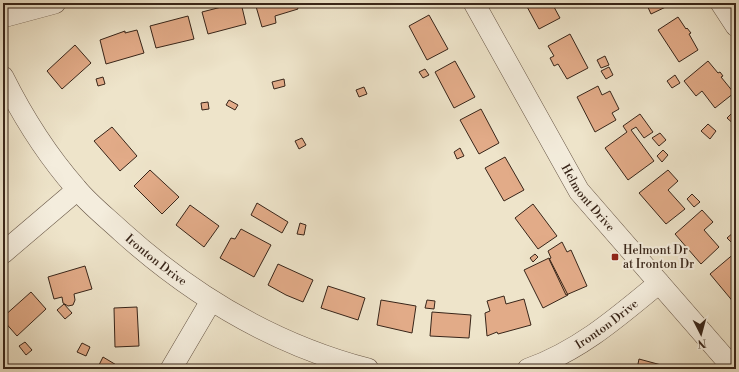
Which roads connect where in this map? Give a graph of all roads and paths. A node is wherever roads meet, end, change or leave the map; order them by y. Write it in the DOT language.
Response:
graph roads {
  1 [pos="55,3"];
  2 [pos="474,3"];
  3 [pos="721,3"];
  4 [pos="3,17"];
  5 [pos="736,26"];
  6 [pos="3,77"];
  7 [pos="77,190"];
  8 [pos="3,253"];
  9 [pos="659,283"];
  10 [pos="211,301"];
  11 [pos="171,369"];
  12 [pos="368,369"];
  13 [pos="528,369"];
  14 [pos="734,369"];
  1 -- 4 [label="street"];
  2 -- 9 [label="street, Helmont Drive"];
  3 -- 5 [label="street"];
  6 -- 7 [label="street, Ironton Drive"];
  7 -- 8 [label="street"];
  7 -- 10 [label="street, Ironton Drive"];
  9 -- 13 [label="street, Ironton Drive"];
  9 -- 14 [label="street, Helmont Drive"];
  10 -- 11 [label="street"];
  10 -- 12 [label="street, Ironton Drive"];
}
